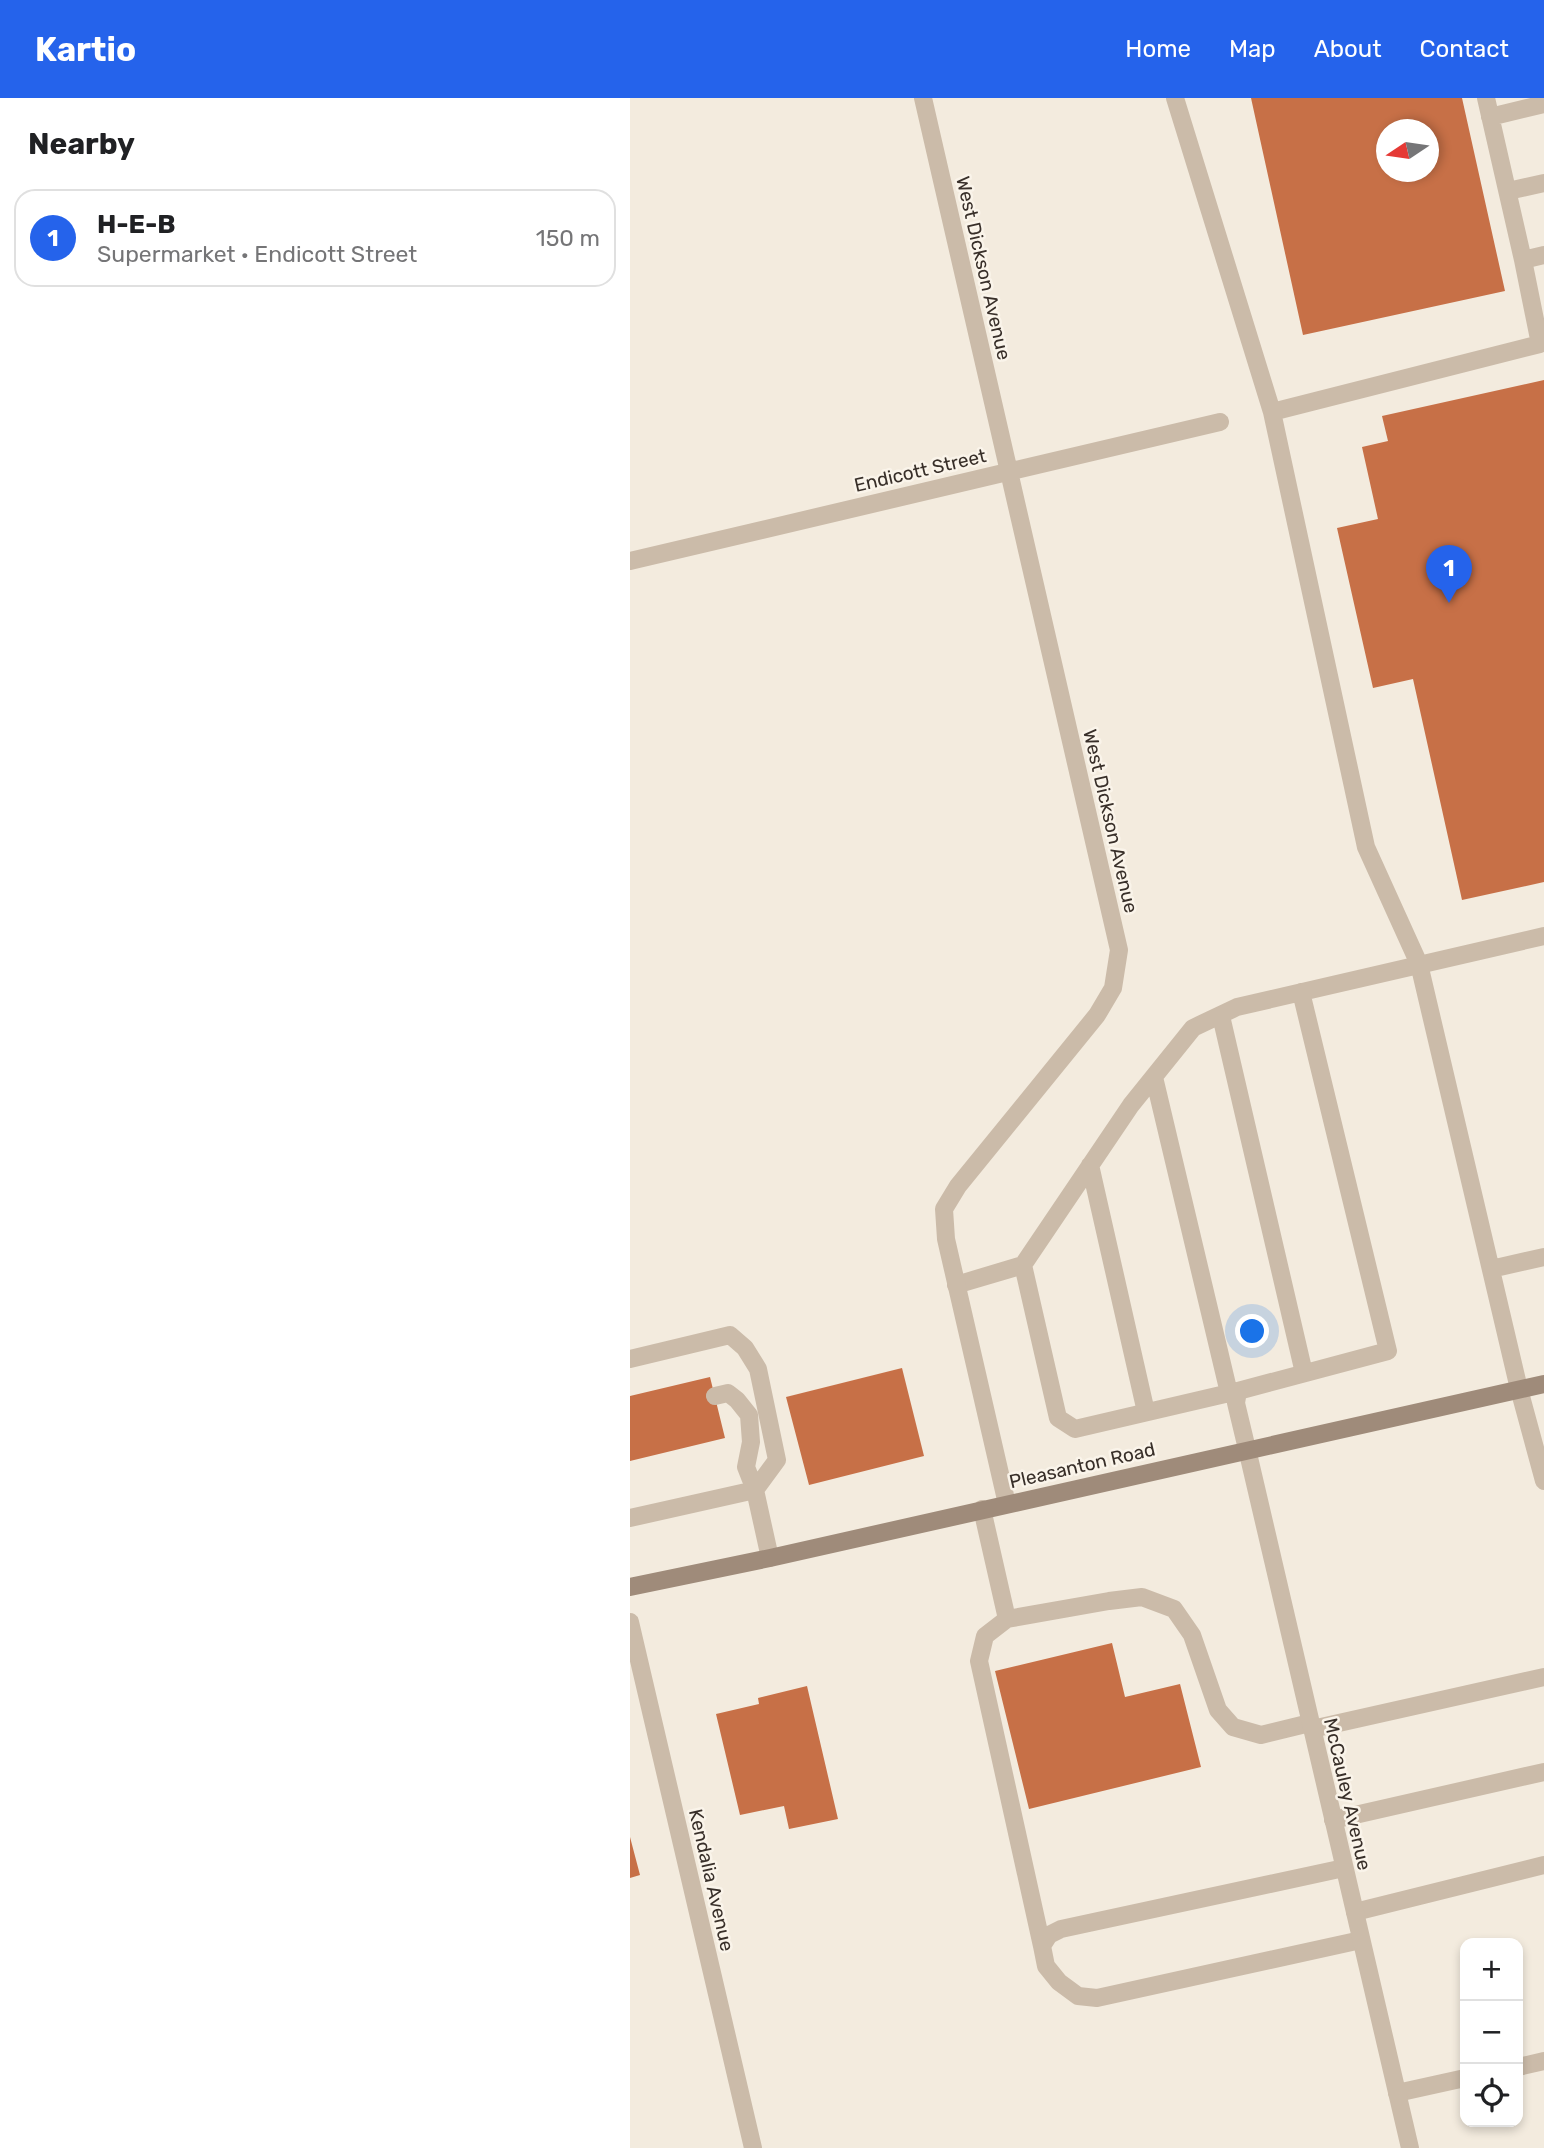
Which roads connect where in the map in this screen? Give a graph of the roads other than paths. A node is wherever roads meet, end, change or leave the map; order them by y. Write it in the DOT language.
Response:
graph roads {
  1 [pos="923,98"];
  2 [pos="1175,98"];
  3 [pos="1486,98"];
  4 [pos="1544,104"];
  5 [pos="1490,117"];
  6 [pos="1544,183"];
  7 [pos="1508,191"];
  8 [pos="1544,255"];
  9 [pos="1523,260"];
  10 [pos="1542,343"];
  11 [pos="1272,412"];
  12 [pos="1220,422"];
  13 [pos="1009,470"];
  14 [pos="630,561"];
  15 [pos="1544,936"];
  16 [pos="1419,964"];
  17 [pos="1301,992"];
  18 [pos="1221,1016"];
  19 [pos="1154,1077"];
  20 [pos="1090,1165"];
  21 [pos="1544,1257"];
  22 [pos="1023,1265"];
  23 [pos="1491,1269"];
  24 [pos="956,1285"];
  25 [pos="630,1359"];
  26 [pos="1304,1373"];
  27 [pos="1544,1384"];
  28 [pos="1519,1389"];
  29 [pos="1233,1392"];
  30 [pos="715,1396"];
  31 [pos="1146,1412"];
  32 [pos="1247,1449"];
  33 [pos="1544,1481"];
  34 [pos="755,1490"];
  35 [pos="1007,1504"];
  36 [pos="982,1509"];
  37 [pos="630,1518"];
  38 [pos="770,1558"];
  39 [pos="630,1587"];
  40 [pos="1007,1619"];
  41 [pos="630,1622"];
  42 [pos="1544,1677"];
  43 [pos="1311,1726"];
  44 [pos="1544,1772"];
  45 [pos="1333,1820"];
  46 [pos="1544,1865"];
  47 [pos="1344,1868"];
  48 [pos="1354,1912"];
  49 [pos="1361,1940"];
  50 [pos="1042,1946"];
  51 [pos="1544,2061"];
  52 [pos="1523,2066"];
  53 [pos="1460,2079"];
  54 [pos="1397,2093"];
  55 [pos="753,2148"];
  56 [pos="1410,2148"];
  1 -- 13 [label="street, West Dickson Avenue"];
  2 -- 11 [label="street"];
  3 -- 5 [label="street"];
  4 -- 5 [label="street"];
  5 -- 7 [label="street"];
  6 -- 7 [label="street"];
  7 -- 9 [label="street"];
  8 -- 9 [label="street"];
  9 -- 10 [label="street"];
  10 -- 11 [label="street"];
  11 -- 16 [label="street"];
  12 -- 13 [label="street, Endicott Street"];
  13 -- 14 [label="street, Endicott Street"];
  13 -- 24 [label="street, West Dickson Avenue"];
  15 -- 16 [label="street"];
  16 -- 17 [label="street"];
  16 -- 23 [label="street"];
  17 -- 18 [label="street"];
  17 -- 26 [label="street"];
  18 -- 19 [label="street"];
  18 -- 26 [label="street"];
  19 -- 20 [label="street"];
  19 -- 29 [label="street, McCauley Avenue"];
  20 -- 22 [label="street"];
  20 -- 31 [label="street"];
  21 -- 23 [label="street"];
  22 -- 24 [label="street"];
  22 -- 31 [label="street"];
  23 -- 28 [label="street"];
  24 -- 35 [label="street, West Dickson Avenue"];
  25 -- 34 [label="street"];
  26 -- 29 [label="street"];
  27 -- 28 [label="main road, Pleasanton Road"];
  28 -- 32 [label="main road, Pleasanton Road"];
  28 -- 33 [label="street"];
  29 -- 31 [label="street"];
  29 -- 32 [label="street, McCauley Avenue"];
  30 -- 34 [label="street"];
  32 -- 35 [label="main road, Pleasanton Road"];
  32 -- 43 [label="street, McCauley Avenue"];
  34 -- 37 [label="street"];
  34 -- 38 [label="street"];
  35 -- 36 [label="main road, Pleasanton Road"];
  36 -- 38 [label="main road, Pleasanton Road"];
  36 -- 40 [label="street"];
  38 -- 39 [label="main road, Pleasanton Road"];
  40 -- 43 [label="street"];
  40 -- 50 [label="street"];
  41 -- 55 [label="street, Kendalia Avenue"];
  42 -- 43 [label="street"];
  43 -- 45 [label="street, McCauley Avenue"];
  44 -- 45 [label="street"];
  45 -- 47 [label="street, McCauley Avenue"];
  46 -- 48 [label="street"];
  47 -- 48 [label="street, McCauley Avenue"];
  47 -- 50 [label="street"];
  48 -- 49 [label="street, McCauley Avenue"];
  49 -- 50 [label="street"];
  49 -- 54 [label="street, McCauley Avenue"];
  51 -- 52 [label="street"];
  53 -- 54 [label="street"];
  54 -- 56 [label="street, McCauley Avenue"];
}
